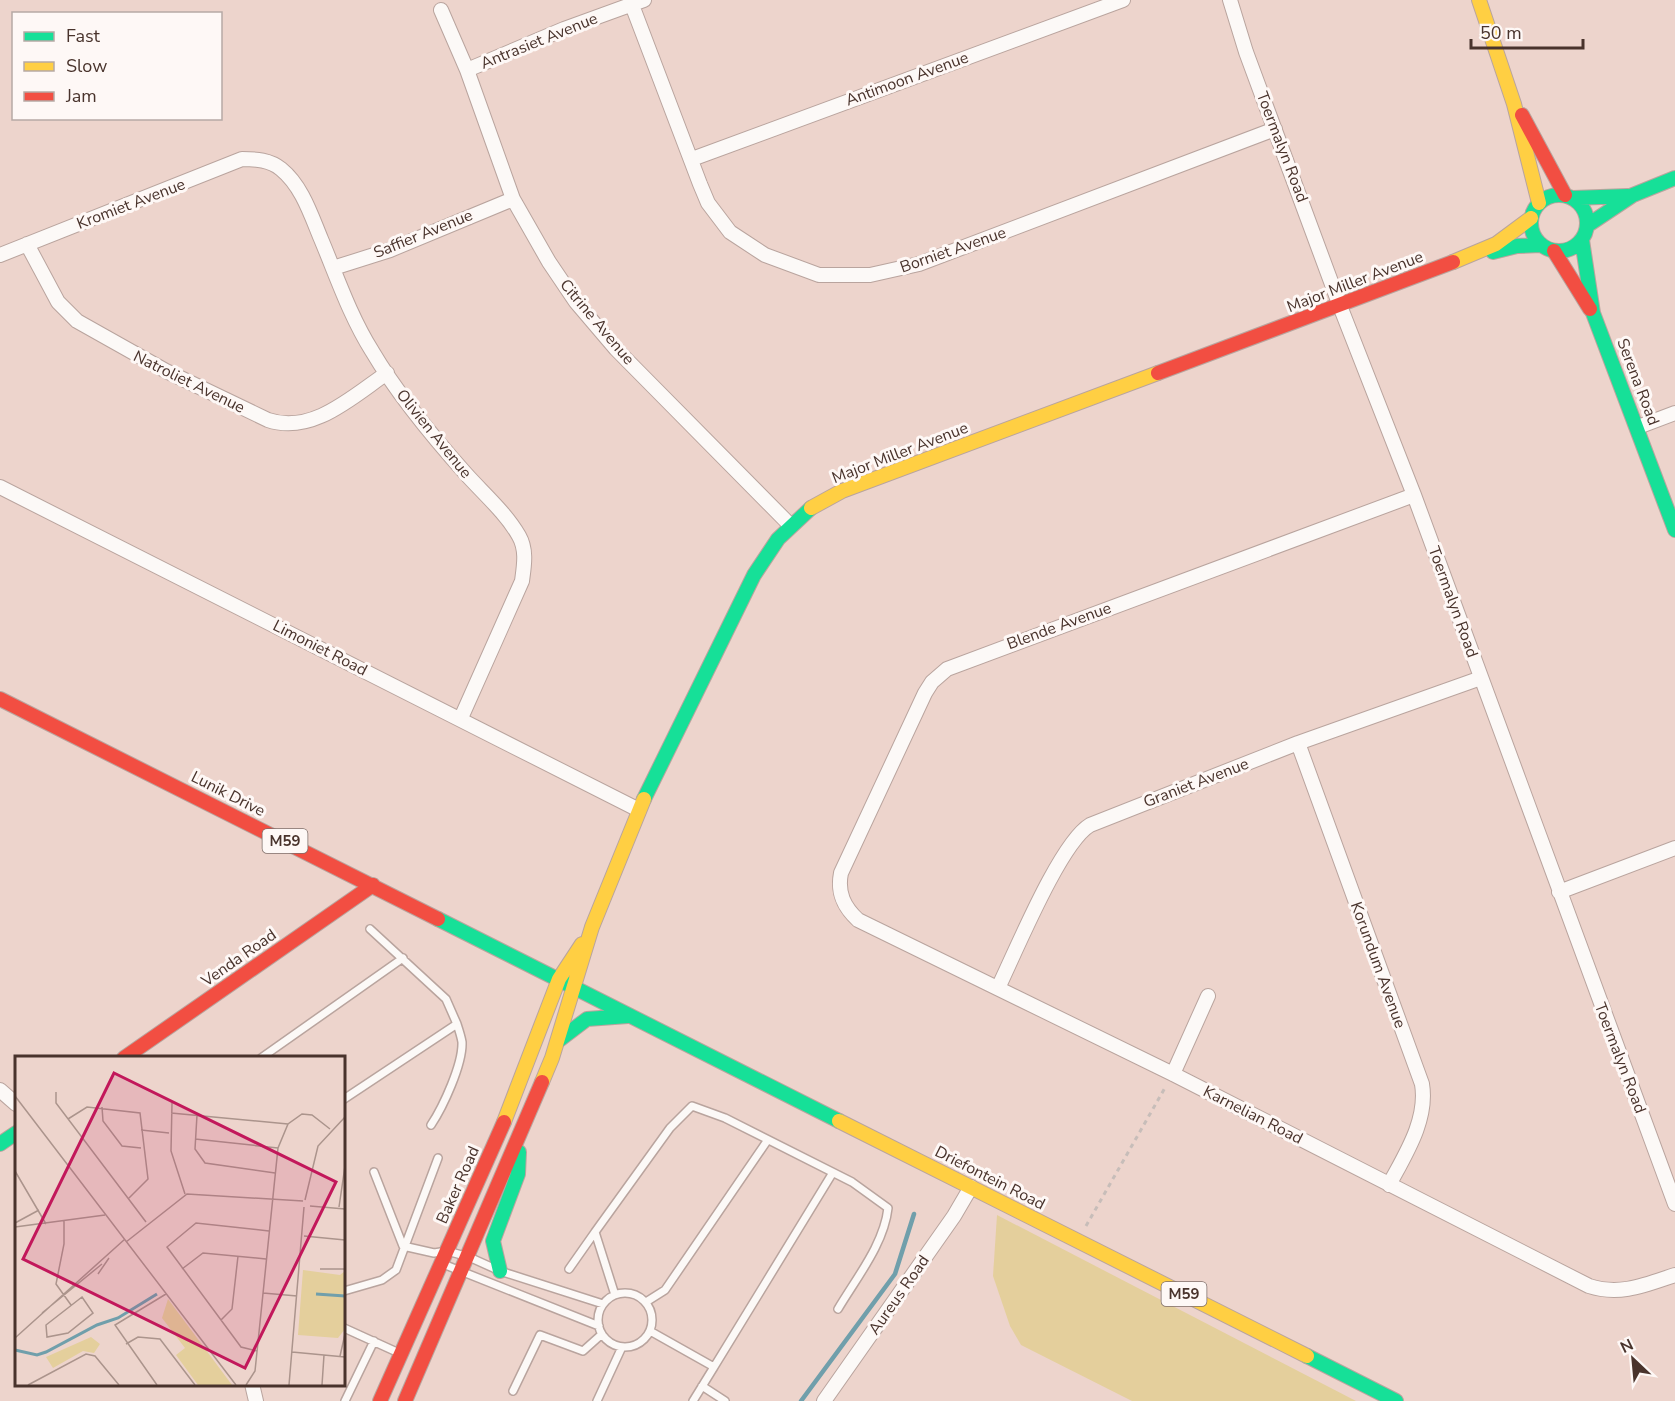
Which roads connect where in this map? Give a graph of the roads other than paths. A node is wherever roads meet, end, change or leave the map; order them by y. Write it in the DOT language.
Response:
graph roads {
  1 [pos="1123,0"];
  2 [pos="1230,0"];
  3 [pos="1479,0"];
  4 [pos="638,2"];
  5 [pos="441,10"];
  6 [pos="467,70"];
  7 [pos="1514,104"];
  8 [pos="1275,129"];
  9 [pos="692,159"];
  10 [pos="263,160"];
  11 [pos="1675,178"];
  12 [pos="1633,195"];
  13 [pos="1569,196"];
  14 [pos="513,199"];
  15 [pos="1539,203"];
  16 [pos="1531,218"];
  17 [pos="1588,225"];
  18 [pos="1582,240"];
  19 [pos="27,243"];
  20 [pos="1548,248"];
  21 [pos="0,255"];
  22 [pos="1449,264"];
  23 [pos="333,268"];
  24 [pos="1340,306"];
  25 [pos="1593,313"];
  26 [pos="387,374"];
  27 [pos="1675,413"];
  28 [pos="1638,427"];
  29 [pos="0,487"];
  30 [pos="1414,495"];
  31 [pos="790,525"];
  32 [pos="1675,530"];
  33 [pos="1481,678"];
  34 [pos="0,699"];
  35 [pos="461,718"];
  36 [pos="1298,743"];
  37 [pos="639,810"];
  38 [pos="1675,848"];
  39 [pos="373,885"];
  40 [pos="1559,892"];
  41 [pos="842,899"];
  42 [pos="370,929"];
  43 [pos="403,958"];
  44 [pos="568,984"];
  45 [pos="998,987"];
  46 [pos="1208,996"];
  47 [pos="629,1016"];
  48 [pos="457,1024"];
  49 [pos="558,1041"];
  50 [pos="138,1053"];
  51 [pos="264,1056"];
  52 [pos="1173,1074"];
  53 [pos="0,1090"];
  54 [pos="345,1098"];
  55 [pos="15,1103"];
  56 [pos="431,1125"];
  57 [pos="15,1133"];
  58 [pos="519,1138"];
  59 [pos="767,1141"];
  60 [pos="0,1144"];
  61 [pos="438,1158"];
  62 [pos="374,1172"];
  63 [pos="832,1174"];
  64 [pos="1389,1185"];
  65 [pos="972,1187"];
  66 [pos="1675,1204"];
  67 [pos="595,1232"];
  68 [pos="403,1246"];
  69 [pos="441,1256"];
  70 [pos="469,1257"];
  71 [pos="569,1269"];
  72 [pos="463,1271"];
  73 [pos="500,1271"];
  74 [pos="1675,1275"];
  75 [pos="345,1291"];
  76 [pos="615,1294"];
  77 [pos="646,1302"];
  78 [pos="603,1304"];
  79 [pos="838,1308"];
  80 [pos="345,1328"];
  81 [pos="600,1330"];
  82 [pos="650,1332"];
  83 [pos="374,1341"];
  84 [pos="622,1347"];
  85 [pos="402,1354"];
  86 [pos="714,1367"];
  87 [pos="252,1386"];
  88 [pos="702,1386"];
  89 [pos="513,1391"];
  90 [pos="256,1401"];
  91 [pos="345,1401"];
  92 [pos="380,1401"];
  93 [pos="405,1401"];
  94 [pos="597,1401"];
  95 [pos="693,1401"];
  96 [pos="725,1401"];
  97 [pos="824,1401"];
  98 [pos="1396,1401"];
  1 -- 9 [label="street, Antimoon Avenue"];
  2 -- 8 [label="street, Toermalyn Road"];
  3 -- 7 [label="main road"];
  4 -- 6 [label="street, Antrasiet Avenue"];
  4 -- 9 [label="street, Borniet Avenue"];
  5 -- 6 [label="street, Citrine Avenue"];
  6 -- 14 [label="street, Citrine Avenue"];
  7 -- 13 [label="main road"];
  7 -- 15 [label="main road"];
  8 -- 9 [label="street, Borniet Avenue"];
  8 -- 24 [label="street, Toermalyn Road"];
  10 -- 19 [label="street, Kromiet Avenue"];
  10 -- 23 [label="street, Olivien Avenue"];
  11 -- 12 [label="main road"];
  12 -- 13 [label="main road"];
  12 -- 17 [label="main road"];
  13 -- 15 [label="main road"];
  13 -- 17 [label="main road"];
  14 -- 23 [label="street, Saffier Avenue"];
  14 -- 31 [label="street, Citrine Avenue"];
  15 -- 16 [label="main road"];
  16 -- 20 [label="main road"];
  16 -- 22 [label="main road, Major Miller Avenue"];
  17 -- 18 [label="main road"];
  18 -- 20 [label="main road"];
  18 -- 25 [label="main road, Serena Road"];
  19 -- 21 [label="street, Kromiet Avenue"];
  19 -- 26 [label="street, Natroliet Avenue"];
  20 -- 22 [label="main road, Major Miller Avenue"];
  20 -- 25 [label="main road, Serena Road"];
  22 -- 24 [label="main road, Major Miller Avenue"];
  23 -- 26 [label="street, Olivien Avenue"];
  24 -- 30 [label="street, Toermalyn Road"];
  24 -- 31 [label="main road, Major Miller Avenue"];
  25 -- 28 [label="main road, Serena Road"];
  26 -- 35 [label="street, Olivien Avenue"];
  27 -- 28 [label="street"];
  28 -- 32 [label="main road, Serena Road"];
  29 -- 35 [label="street, Limoniet Road"];
  30 -- 33 [label="street, Toermalyn Road"];
  30 -- 41 [label="street, Blende Avenue"];
  31 -- 37 [label="main road, Major Miller Avenue"];
  33 -- 36 [label="street, Graniet Avenue"];
  33 -- 40 [label="street, Toermalyn Road"];
  34 -- 39 [label="main road, Lunik Drive / M59"];
  35 -- 37 [label="street, Limoniet Road"];
  36 -- 45 [label="street, Graniet Avenue"];
  36 -- 64 [label="street, Korundum Avenue"];
  37 -- 44 [label="main road, Major Miller Avenue"];
  38 -- 40 [label="street"];
  39 -- 44 [label="main road, Lunik Drive / M59"];
  39 -- 50 [label="main road, Venda Road"];
  40 -- 66 [label="street, Toermalyn Road"];
  41 -- 45 [label="street, Karnelian Road"];
  42 -- 43 [label="lane"];
  43 -- 48 [label="lane"];
  43 -- 51 [label="lane"];
  44 -- 47 [label="main road, Driefontein Road / M59"];
  44 -- 49 [label="main road"];
  44 -- 69 [label="main road, Baker Road"];
  45 -- 52 [label="street, Karnelian Road"];
  46 -- 52 [label="street"];
  47 -- 49 [label="main road"];
  47 -- 65 [label="main road, Driefontein Road / M59"];
  48 -- 54 [label="lane"];
  48 -- 56 [label="lane"];
  49 -- 58 [label="main road"];
  52 -- 64 [label="street, Karnelian Road"];
  53 -- 55 [label="street"];
  57 -- 60 [label="main road"];
  58 -- 70 [label="main road"];
  58 -- 73 [label="main road"];
  59 -- 63 [label="lane"];
  59 -- 67 [label="lane"];
  59 -- 77 [label="lane"];
  61 -- 68 [label="lane"];
  62 -- 68 [label="lane"];
  63 -- 79 [label="lane"];
  63 -- 86 [label="lane"];
  64 -- 74 [label="street, Karnelian Road"];
  65 -- 97 [label="street, Aureus Road"];
  65 -- 98 [label="main road, Driefontein Road / M59"];
  67 -- 71 [label="lane"];
  67 -- 76 [label="lane"];
  68 -- 69 [label="lane"];
  68 -- 75 [label="lane"];
  69 -- 70 [label="lane"];
  69 -- 72 [label="lane"];
  69 -- 85 [label="main road, Baker Road"];
  70 -- 72 [label="main road"];
  70 -- 73 [label="lane"];
  72 -- 81 [label="lane"];
  72 -- 93 [label="main road"];
  73 -- 78 [label="lane"];
  76 -- 77 [label="lane"];
  76 -- 78 [label="lane"];
  77 -- 82 [label="lane"];
  78 -- 81 [label="lane"];
  80 -- 83 [label="lane"];
  81 -- 84 [label="lane"];
  81 -- 89 [label="lane"];
  82 -- 84 [label="lane"];
  82 -- 86 [label="lane"];
  83 -- 85 [label="lane"];
  83 -- 91 [label="lane"];
  84 -- 94 [label="lane"];
  85 -- 92 [label="main road, Baker Road"];
  86 -- 88 [label="lane"];
  87 -- 90 [label="street"];
  88 -- 95 [label="lane"];
  88 -- 96 [label="lane"];
}
